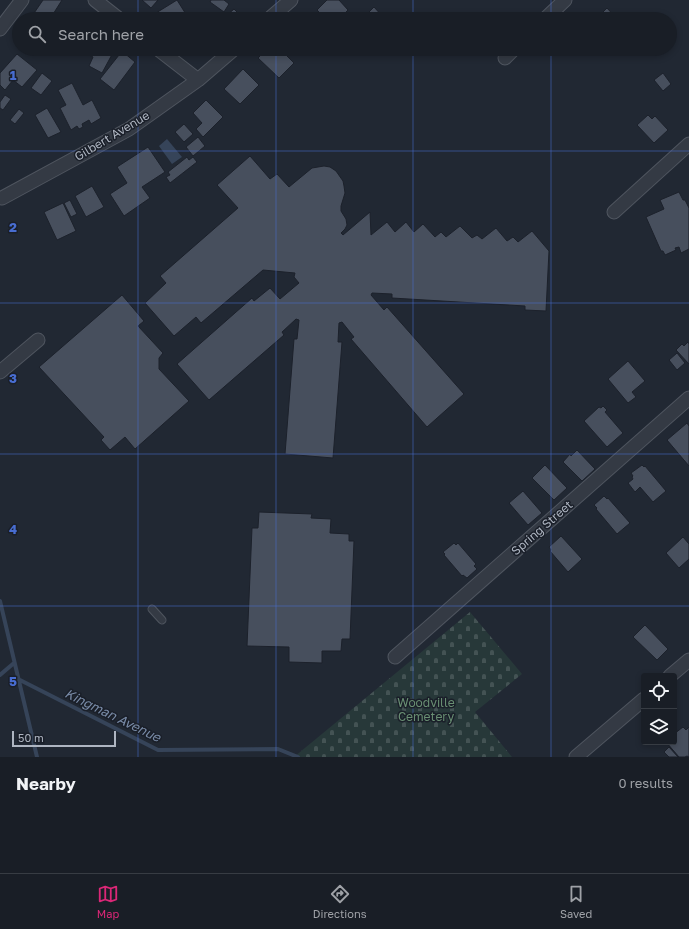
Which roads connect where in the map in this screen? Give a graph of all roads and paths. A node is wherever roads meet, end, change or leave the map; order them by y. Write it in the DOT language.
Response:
graph roads {
  1 [pos="22,0"];
  2 [pos="95,0"];
  3 [pos="291,0"];
  4 [pos="565,0"];
  5 [pos="13,12"];
  6 [pos="111,12"];
  7 [pos="277,12"];
  8 [pos="553,12"];
  9 [pos="12,13"];
  10 [pos="0,29"];
  11 [pos="167,56"];
  12 [pos="226,56"];
  13 [pos="198,80"];
  14 [pos="689,144"];
  15 [pos="2,198"];
  16 [pos="614,212"];
  17 [pos="38,340"];
  18 [pos="0,372"];
  19 [pos="689,398"];
  20 [pos="152,609"];
  21 [pos="162,620"];
  22 [pos="395,657"];
  23 [pos="689,660"];
  24 [pos="674,673"];
  25 [pos="641,702"];
  26 [pos="576,757"];
  1 -- 5 [label="street"];
  2 -- 6 [label="street"];
  3 -- 7 [label="street"];
  4 -- 8 [label="street"];
  9 -- 10 [label="street"];
  11 -- 13 [label="street"];
  12 -- 13 [label="street, Gilbert Avenue"];
  13 -- 15 [label="street, Gilbert Avenue"];
  14 -- 16 [label="street"];
  17 -- 18 [label="street"];
  19 -- 22 [label="street, Spring Street"];
  20 -- 21 [label="lane"];
  23 -- 24 [label="street"];
  25 -- 26 [label="street"];
}
